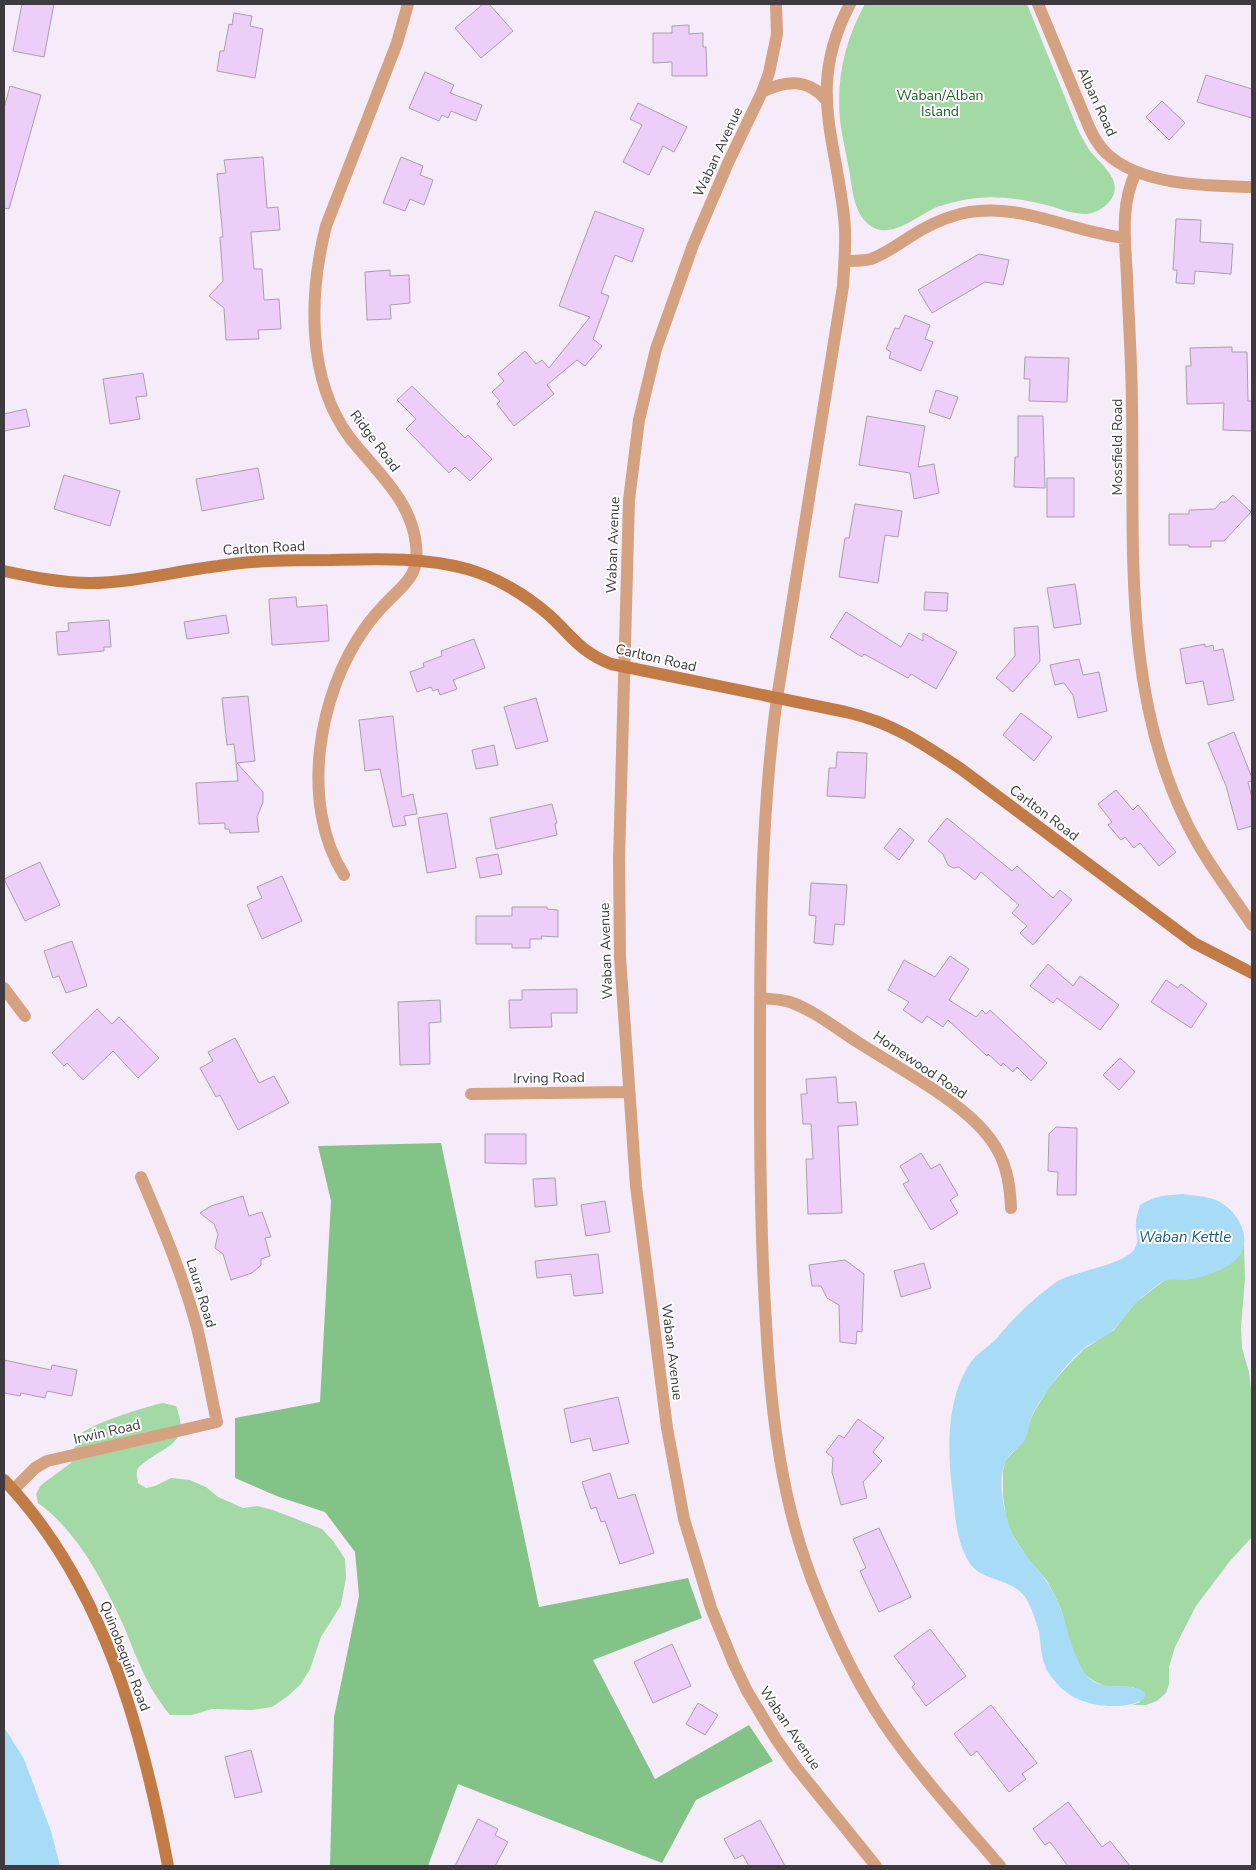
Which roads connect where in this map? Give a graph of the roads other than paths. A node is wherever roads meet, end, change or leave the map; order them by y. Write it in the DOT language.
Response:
graph roads {
  1 [pos="408,4"];
  2 [pos="776,4"];
  3 [pos="850,4"];
  4 [pos="1038,4"];
  5 [pos="762,92"];
  6 [pos="826,100"];
  7 [pos="1136,172"];
  8 [pos="1252,187"];
  9 [pos="1125,238"];
  10 [pos="845,261"];
  11 [pos="417,561"];
  12 [pos="4,570"];
  13 [pos="624,668"];
  14 [pos="777,698"];
  15 [pos="344,875"];
  16 [pos="1252,925"];
  17 [pos="1252,973"];
  18 [pos="4,988"];
  19 [pos="760,998"];
  20 [pos="25,1016"];
  21 [pos="628,1092"];
  22 [pos="471,1094"];
  23 [pos="141,1177"];
  24 [pos="1011,1208"];
  25 [pos="217,1422"];
  26 [pos="4,1480"];
  27 [pos="13,1490"];
  28 [pos="168,1866"];
  29 [pos="876,1866"];
  30 [pos="1000,1866"];
  1 -- 11 [label="street, Ridge Road"];
  2 -- 5 [label="street, Waban Avenue"];
  3 -- 6 [label="street"];
  4 -- 7 [label="street, Alban Road"];
  5 -- 6 [label="street"];
  5 -- 13 [label="street, Waban Avenue"];
  6 -- 10 [label="street"];
  7 -- 8 [label="street, Alban Road"];
  7 -- 9 [label="street, Mossfield Road"];
  9 -- 10 [label="street"];
  9 -- 16 [label="street, Mossfield Road"];
  10 -- 14 [label="street"];
  11 -- 12 [label="street, Carlton Road"];
  11 -- 13 [label="street, Carlton Road"];
  11 -- 15 [label="street"];
  13 -- 14 [label="street, Carlton Road"];
  13 -- 21 [label="street, Waban Avenue"];
  14 -- 17 [label="street, Carlton Road"];
  14 -- 19 [label="street"];
  18 -- 20 [label="street"];
  19 -- 24 [label="street, Homewood Road"];
  19 -- 30 [label="street"];
  21 -- 22 [label="street, Irving Road"];
  21 -- 29 [label="street, Waban Avenue"];
  23 -- 25 [label="street, Laura Road"];
  25 -- 27 [label="street, Irwin Road"];
  26 -- 27 [label="street, Quinobequin Road"];
  27 -- 28 [label="street, Quinobequin Road"];
}
